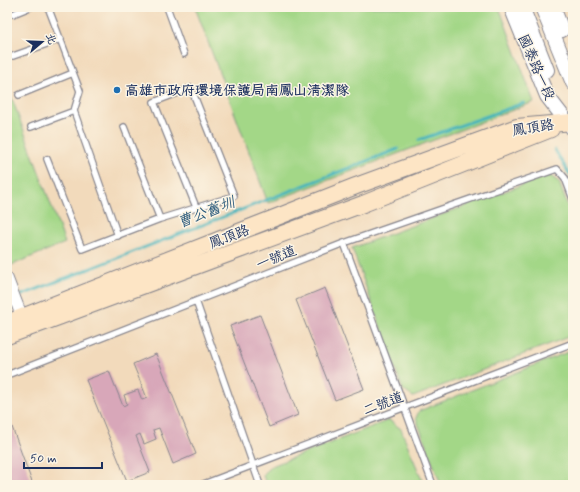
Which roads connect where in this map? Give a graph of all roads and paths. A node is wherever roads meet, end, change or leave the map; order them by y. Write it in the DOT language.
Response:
graph roads {
  1 [pos="30,7"];
  2 [pos="48,7"];
  3 [pos="167,7"];
  4 [pos="511,7"];
  5 [pos="522,7"];
  6 [pos="542,7"];
  7 [pos="553,7"];
  8 [pos="14,14"];
  9 [pos="60,40"];
  10 [pos="184,54"];
  11 [pos="13,56"];
  12 [pos="573,65"];
  13 [pos="73,73"];
  14 [pos="573,83"];
  15 [pos="19,95"];
  16 [pos="74,110"];
  17 [pos="571,125"];
  18 [pos="31,127"];
  19 [pos="124,127"];
  20 [pos="47,159"];
  21 [pos="573,199"];
  22 [pos="196,208"];
  23 [pos="160,219"];
  24 [pos="118,236"];
  25 [pos="344,243"];
  26 [pos="7,278"];
  27 [pos="196,301"];
  28 [pos="14,320"];
  29 [pos="7,336"];
  30 [pos="573,343"];
  31 [pos="7,375"];
  32 [pos="404,407"];
  33 [pos="252,465"];
  34 [pos="201,485"];
  35 [pos="260,485"];
  36 [pos="434,485"];
  1 -- 8 [label="lane"];
  2 -- 9 [label="lane"];
  3 -- 10 [label="lane"];
  4 -- 17 [label="street, 國泰路一段"];
  5 -- 17 [label="street, 國泰路一段"];
  6 -- 14 [label="street, 國泰路一段"];
  7 -- 12 [label="street"];
  9 -- 11 [label="lane"];
  9 -- 13 [label="lane"];
  13 -- 15 [label="lane"];
  13 -- 16 [label="lane"];
  16 -- 18 [label="lane"];
  16 -- 24 [label="lane"];
  17 -- 28 [label="main road, 鳳頂路"];
  17 -- 29 [label="main road, 鳳頂路"];
  19 -- 23 [label="lane"];
  20 -- 24 [label="lane"];
  21 -- 25 [label="lane, 一號道"];
  22 -- 22 [label="lane"];
  22 -- 23 [label="lane"];
  23 -- 24 [label="lane"];
  25 -- 27 [label="lane, 一號道"];
  25 -- 32 [label="lane"];
  26 -- 28 [label="street"];
  27 -- 31 [label="lane, 一號道"];
  27 -- 33 [label="lane"];
  30 -- 32 [label="lane, 二號道"];
  32 -- 33 [label="lane, 二號道"];
  32 -- 36 [label="lane"];
  33 -- 34 [label="lane, 二號道"];
  33 -- 35 [label="lane"];
}
